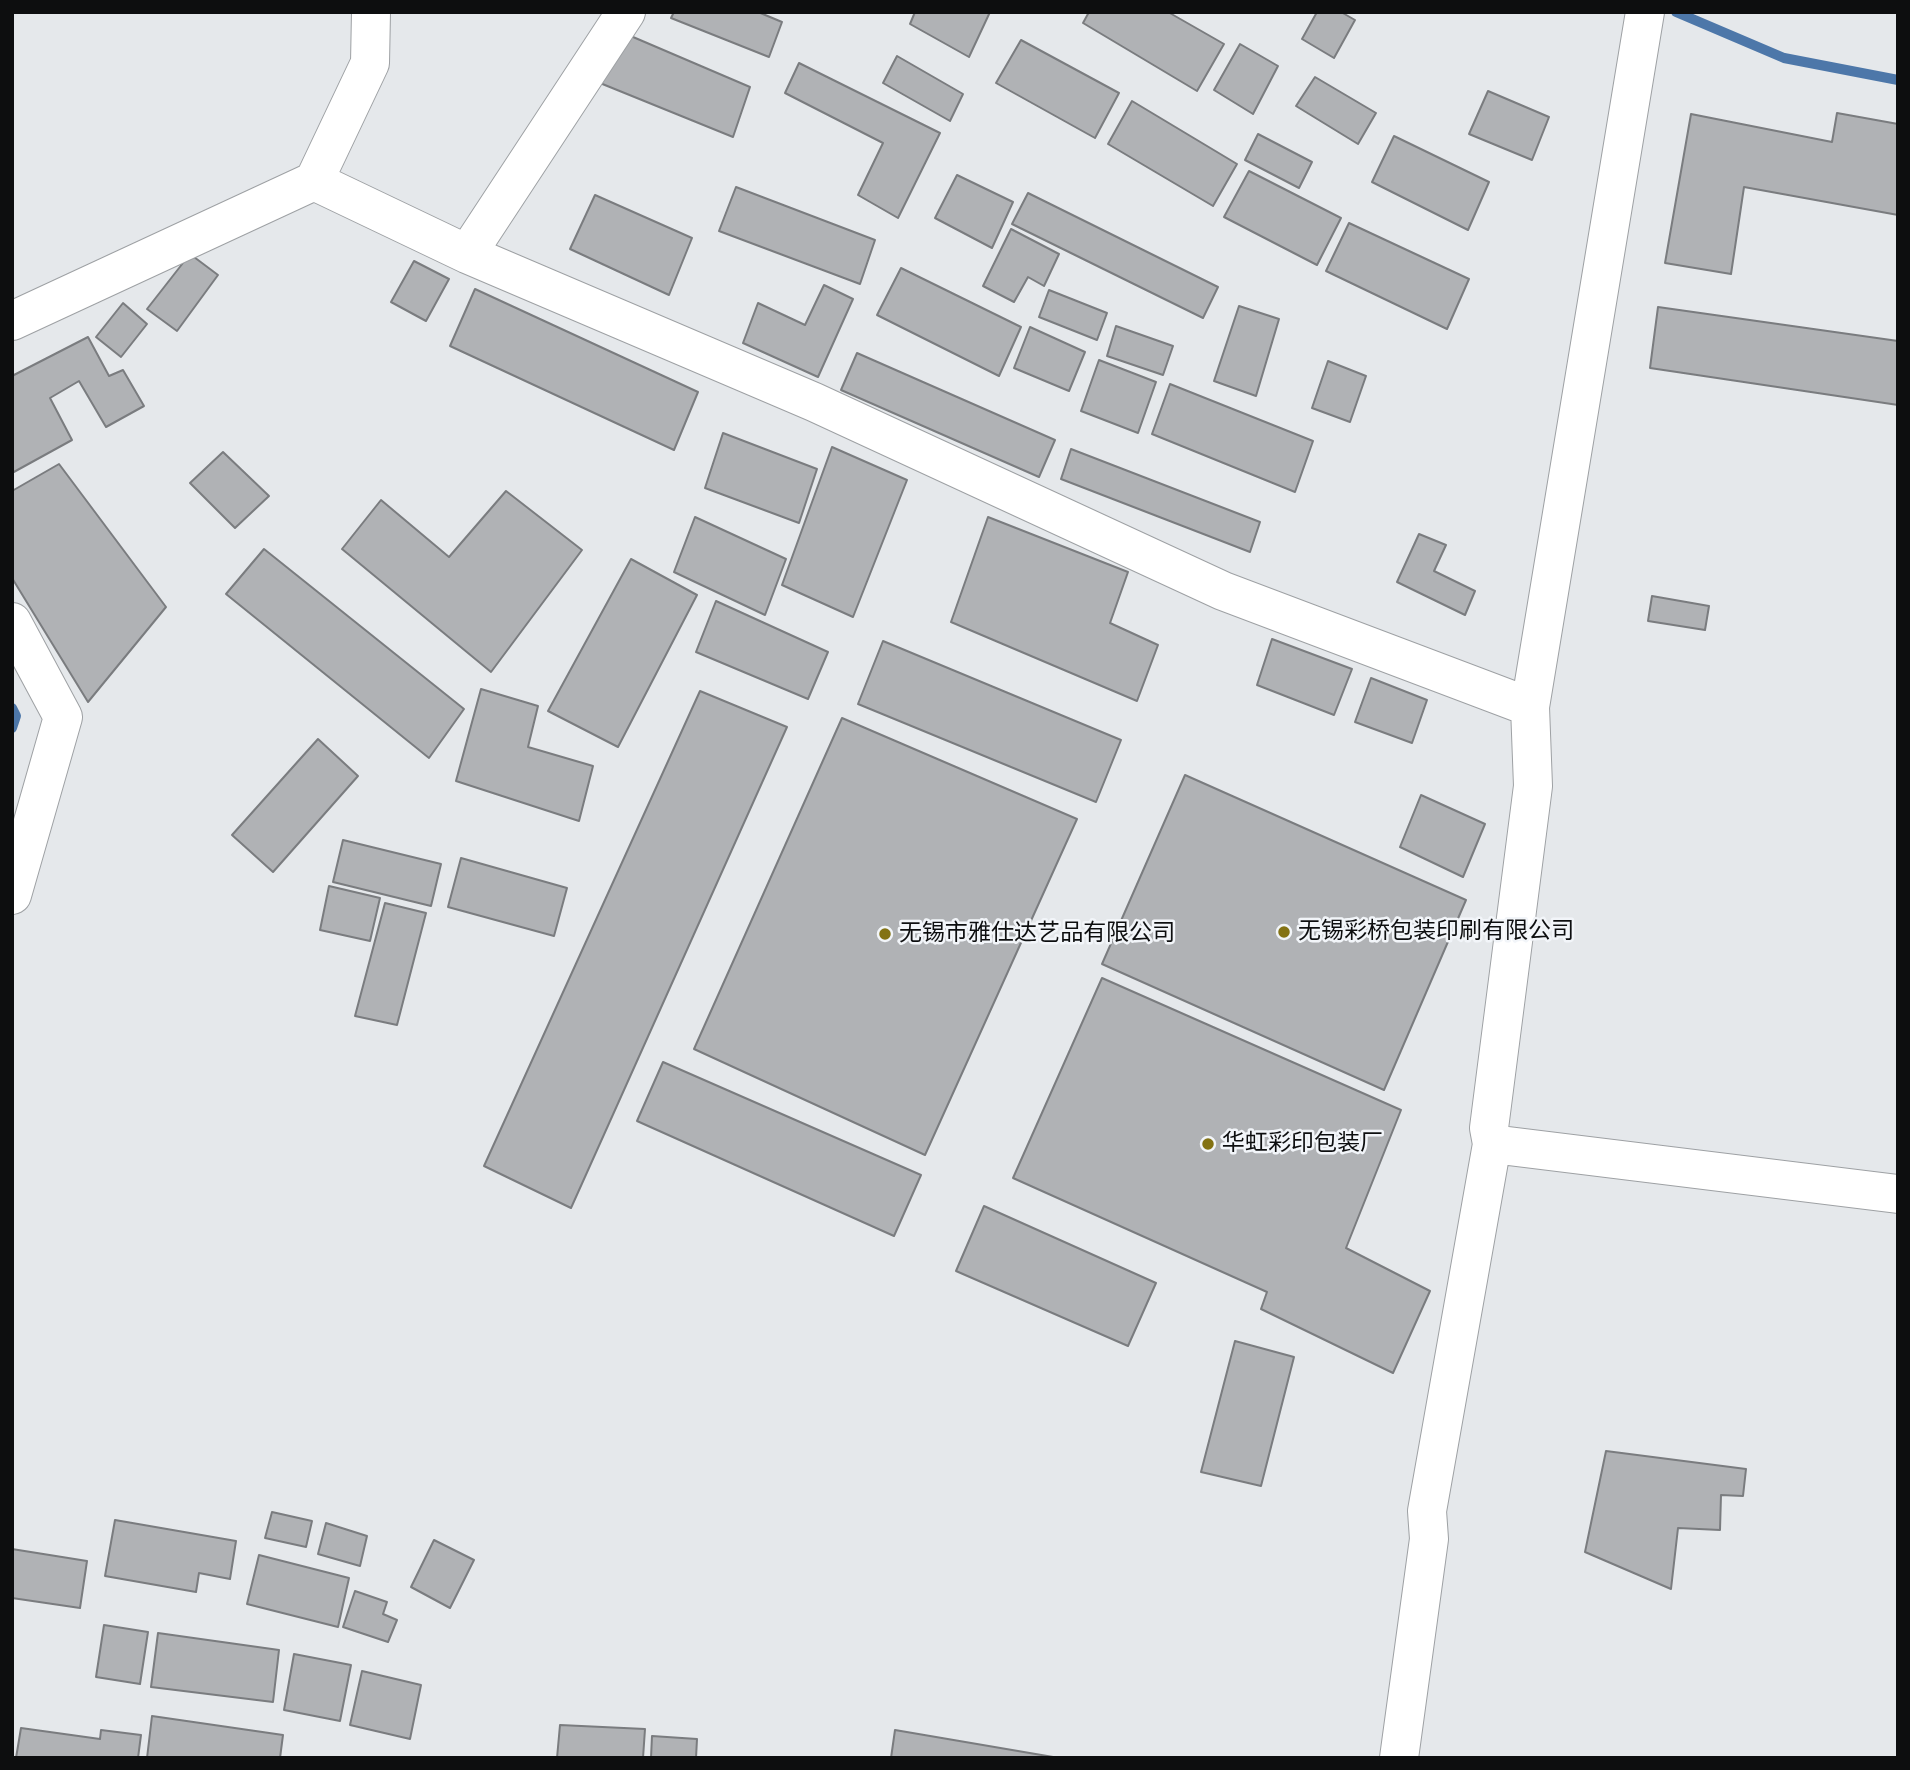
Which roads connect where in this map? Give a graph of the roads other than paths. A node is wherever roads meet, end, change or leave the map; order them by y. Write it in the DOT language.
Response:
graph roads {
  1 [pos="371,12"];
  2 [pos="626,12"];
  3 [pos="1645,12"];
  4 [pos="314,181"];
  5 [pos="467,254"];
  6 [pos="12,321"];
  7 [pos="12,622"];
  8 [pos="1530,707"];
  9 [pos="12,895"];
  10 [pos="1492,1144"];
  11 [pos="1898,1194"];
  12 [pos="1399,1758"];
  1 -- 4 [label="street"];
  2 -- 5 [label="street"];
  3 -- 8 [label="street"];
  4 -- 5 [label="street"];
  4 -- 6 [label="street"];
  5 -- 8 [label="street"];
  7 -- 9 [label="street"];
  8 -- 10 [label="street"];
  10 -- 11 [label="street"];
  10 -- 12 [label="street"];
}
